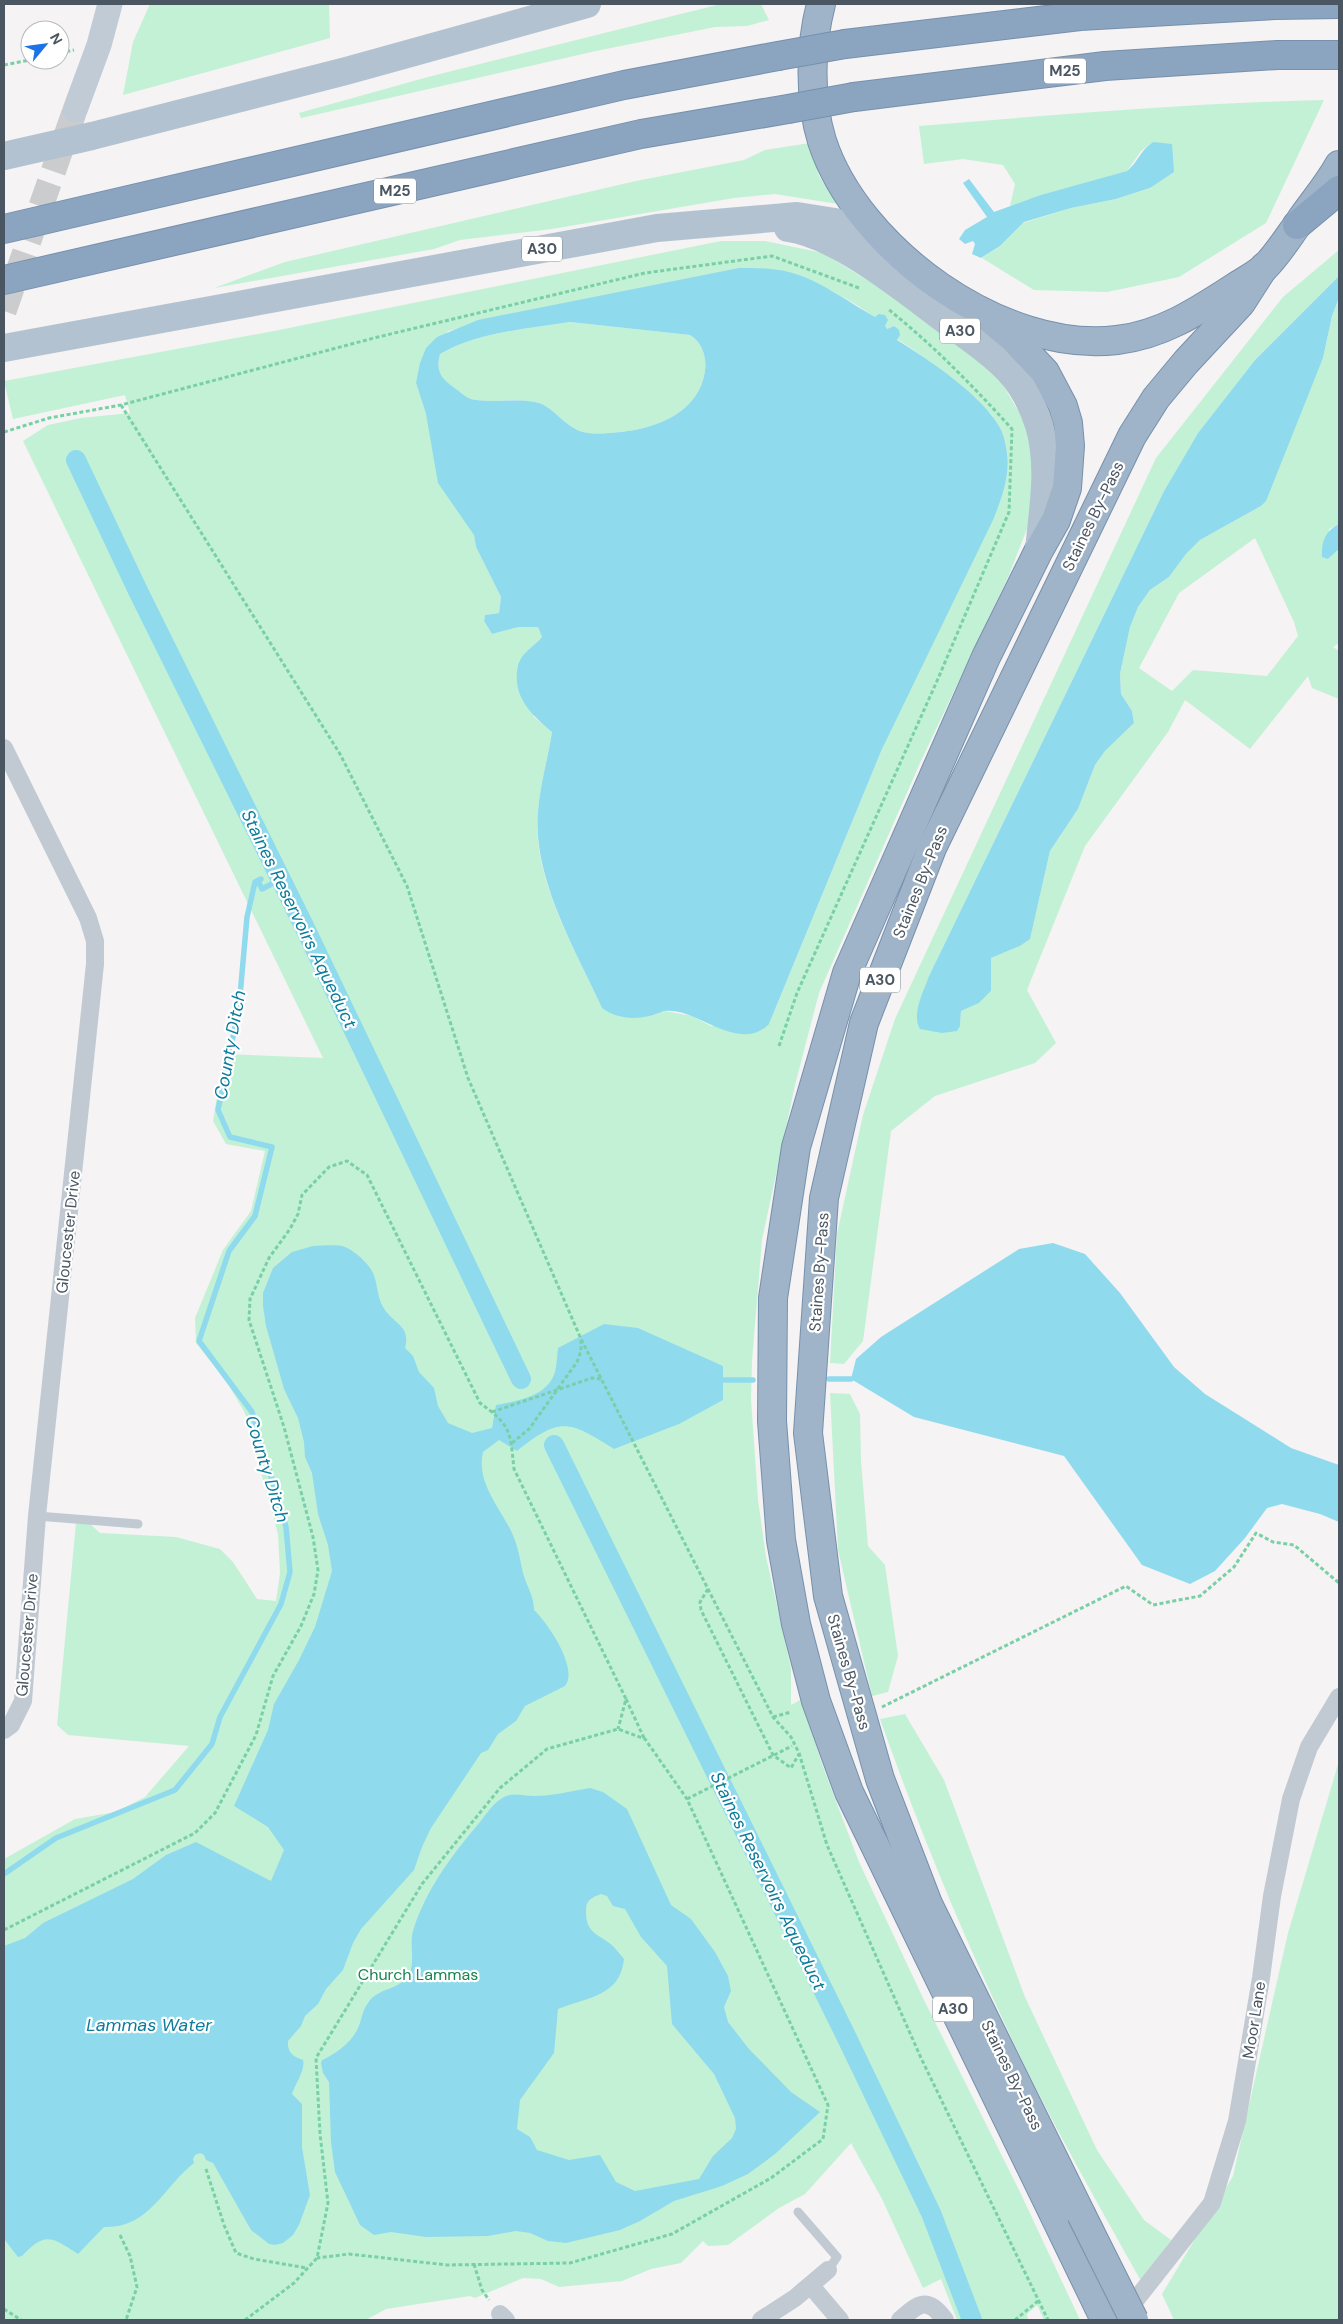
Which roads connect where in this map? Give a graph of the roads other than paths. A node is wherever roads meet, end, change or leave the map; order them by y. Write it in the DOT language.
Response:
graph roads {
  1 [pos="110,4"];
  2 [pos="587,4"];
  3 [pos="822,4"];
  4 [pos="1339,4"];
  5 [pos="1339,55"];
  6 [pos="75,110"];
  7 [pos="4,156"];
  8 [pos="1339,165"];
  9 [pos="1339,190"];
  10 [pos="740,221"];
  11 [pos="1297,225"];
  12 [pos="4,229"];
  13 [pos="898,254"];
  14 [pos="1264,267"];
  15 [pos="4,280"];
  16 [pos="983,313"];
  17 [pos="4,348"];
  18 [pos="1039,550"];
  19 [pos="4,748"];
  20 [pos="37,1516"];
  21 [pos="138,1524"];
  22 [pos="1339,1697"];
  23 [pos="4,1730"];
  24 [pos="798,2212"];
  25 [pos="1070,2220"];
  26 [pos="828,2270"];
  27 [pos="811,2286"];
  28 [pos="761,2320"];
  29 [pos="840,2320"];
  30 [pos="900,2320"];
  31 [pos="945,2320"];
  32 [pos="1104,2320"];
  33 [pos="1120,2320"];
  34 [pos="1134,2320"];
  1 -- 6 [label="main road"];
  2 -- 7 [label="main road"];
  3 -- 13 [label="highway"];
  4 -- 12 [label="highway, bridge"];
  5 -- 15 [label="highway, M25, bridge"];
  8 -- 11 [label="highway"];
  9 -- 11 [label="highway"];
  10 -- 13 [label="main road, A30"];
  10 -- 17 [label="main road, A30"];
  10 -- 18 [label="main road, A30"];
  11 -- 14 [label="highway"];
  13 -- 16 [label="highway"];
  14 -- 16 [label="highway"];
  14 -- 25 [label="highway, Staines By-Pass / A30"];
  16 -- 18 [label="highway, Staines By-Pass / A30"];
  18 -- 25 [label="highway, Staines By-Pass / A30"];
  19 -- 20 [label="street, Gloucester Drive"];
  20 -- 21 [label="lane"];
  20 -- 23 [label="street, Gloucester Drive"];
  22 -- 33 [label="street, Moor Lane"];
  24 -- 26 [label="lane"];
  25 -- 32 [label="highway, Staines By-Pass / A30"];
  25 -- 34 [label="highway, Staines By-Pass / A30, bridge"];
  26 -- 27 [label="street"];
  27 -- 28 [label="street"];
  27 -- 29 [label="street"];
  30 -- 31 [label="street"];
}
